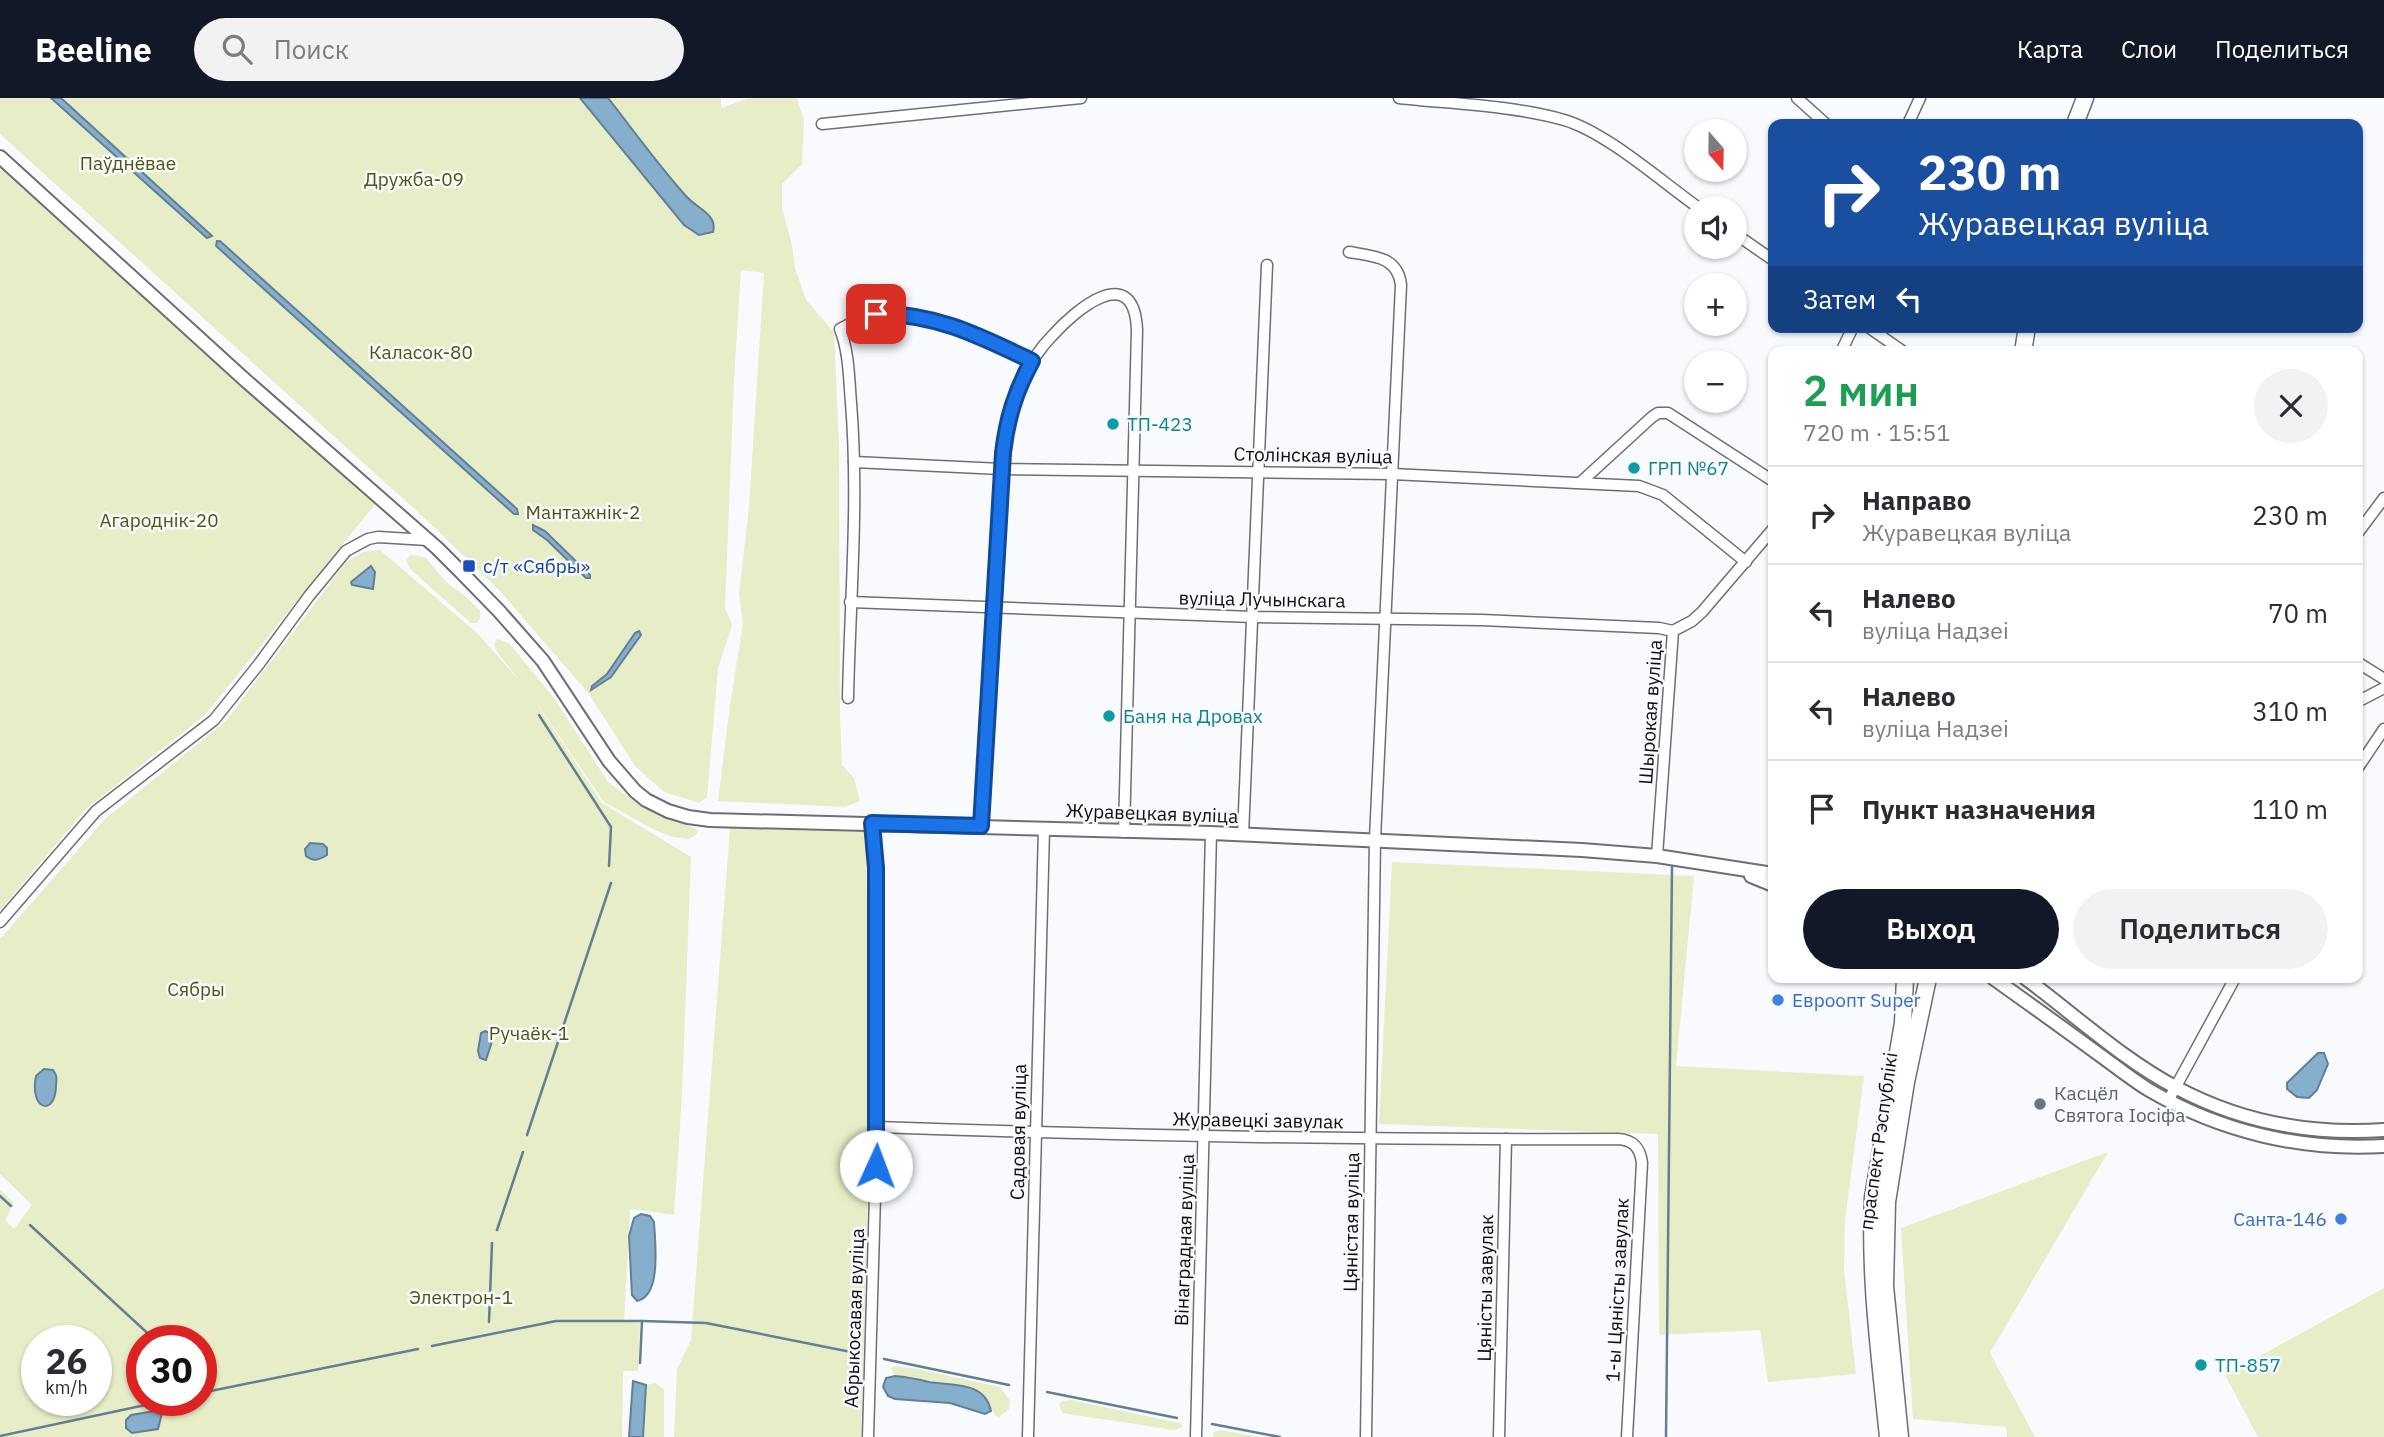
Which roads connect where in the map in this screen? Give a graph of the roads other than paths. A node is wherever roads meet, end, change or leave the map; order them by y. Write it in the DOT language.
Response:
graph roads {
  1 [pos="1081,98"];
  2 [pos="1399,98"];
  3 [pos="1797,98"];
  4 [pos="1920,98"];
  5 [pos="2085,98"];
  6 [pos="1444,100"];
  7 [pos="1820,119"];
  8 [pos="1910,119"];
  9 [pos="2077,119"];
  10 [pos="822,124"];
  11 [pos="0,157"];
  12 [pos="1684,197"];
  13 [pos="1747,242"];
  14 [pos="1349,252"];
  15 [pos="1768,257"];
  16 [pos="1267,265"];
  17 [pos="1877,333"];
  18 [pos="1895,346"];
  19 [pos="1032,361"];
  20 [pos="854,462"];
  21 [pos="1001,469"];
  22 [pos="1135,469"];
  23 [pos="1258,472"];
  24 [pos="1392,474"];
  25 [pos="1768,478"];
  26 [pos="1581,482"];
  27 [pos="2384,498"];
  28 [pos="2363,526"];
  29 [pos="1768,535"];
  30 [pos="428,540"];
  31 [pos="1746,562"];
  32 [pos="850,603"];
  33 [pos="993,609"];
  34 [pos="1128,613"];
  35 [pos="1252,617"];
  36 [pos="1384,618"];
  37 [pos="1673,631"];
  38 [pos="2363,666"];
  39 [pos="2384,680"];
  40 [pos="2384,688"];
  41 [pos="848,698"];
  42 [pos="2363,699"];
  43 [pos="2384,729"];
  44 [pos="2363,760"];
  45 [pos="872,823"];
  46 [pos="981,826"];
  47 [pos="1044,829"];
  48 [pos="1124,832"];
  49 [pos="1211,833"];
  50 [pos="1243,835"];
  51 [pos="1375,839"];
  52 [pos="1657,856"];
  53 [pos="1734,869"];
  54 [pos="1768,873"];
  55 [pos="1768,883"];
  56 [pos="0,922"];
  57 [pos="1905,983"];
  58 [pos="1927,983"];
  59 [pos="2000,983"];
  60 [pos="2032,983"];
  61 [pos="2232,983"];
  62 [pos="2175,1087"];
  63 [pos="2168,1101"];
  64 [pos="877,1128"];
  65 [pos="2384,1130"];
  66 [pos="1036,1133"];
  67 [pos="1204,1136"];
  68 [pos="1370,1139"];
  69 [pos="1506,1139"];
  70 [pos="1637,1146"];
  71 [pos="2384,1146"];
  72 [pos="868,1437"];
  73 [pos="1028,1437"];
  74 [pos="1196,1437"];
  75 [pos="1366,1437"];
  76 [pos="1499,1437"];
  77 [pos="1627,1437"];
  78 [pos="1888,1437"];
  79 [pos="1900,1437"];
  1 -- 10 [label="street"];
  2 -- 6 [label="street"];
  3 -- 7 [label="street"];
  4 -- 8 [label="street"];
  5 -- 9 [label="main road"];
  6 -- 12 [label="street"];
  11 -- 30 [label="street, Журавецкая вуліца"];
  13 -- 15 [label="street"];
  14 -- 24 [label="street, Цяністая вуліца"];
  16 -- 23 [label="street"];
  17 -- 18 [label="street"];
  19 -- 20 [label="street"];
  19 -- 21 [label="street"];
  19 -- 22 [label="street"];
  20 -- 21 [label="street, Столінская вуліца"];
  20 -- 32 [label="street"];
  21 -- 22 [label="street, Столінская вуліца"];
  21 -- 33 [label="street"];
  22 -- 23 [label="street, Столінская вуліца"];
  22 -- 34 [label="street"];
  23 -- 24 [label="street, Столінская вуліца"];
  23 -- 35 [label="street"];
  24 -- 26 [label="street, Столінская вуліца"];
  24 -- 36 [label="street, Цяністая вуліца"];
  25 -- 26 [label="street"];
  26 -- 31 [label="street, Столінская вуліца"];
  27 -- 28 [label="street"];
  29 -- 31 [label="street, Шырокая вуліца"];
  30 -- 45 [label="street, Журавецкая вуліца"];
  30 -- 56 [label="street"];
  31 -- 37 [label="street, Шырокая вуліца"];
  32 -- 33 [label="street, вуліца Лучынскага"];
  32 -- 41 [label="street"];
  33 -- 34 [label="street, вуліца Лучынскага"];
  33 -- 46 [label="street"];
  34 -- 35 [label="street, вуліца Лучынскага"];
  34 -- 48 [label="street"];
  35 -- 36 [label="street, вуліца Лучынскага"];
  35 -- 50 [label="street"];
  36 -- 37 [label="street, вуліца Лучынскага"];
  36 -- 51 [label="street, Цяністая вуліца"];
  37 -- 52 [label="street, Шырокая вуліца"];
  38 -- 39 [label="street"];
  40 -- 42 [label="street"];
  43 -- 44 [label="street"];
  45 -- 46 [label="street, Журавецкая вуліца"];
  45 -- 64 [label="street, Абрыкосавая вуліца"];
  46 -- 47 [label="street, Журавецкая вуліца"];
  47 -- 48 [label="street, Журавецкая вуліца"];
  47 -- 66 [label="street, Садовая вуліца"];
  48 -- 49 [label="street, Журавецкая вуліца"];
  49 -- 50 [label="street, Журавецкая вуліца"];
  49 -- 67 [label="street, Вінаградная вуліца"];
  50 -- 51 [label="street, Журавецкая вуліца"];
  51 -- 52 [label="street, Журавецкая вуліца"];
  51 -- 68 [label="street, Цяністая вуліца"];
  52 -- 53 [label="street, Журавецкая вуліца"];
  53 -- 54 [label="street, Журавецкая вуліца"];
  53 -- 55 [label="street, Журавецкая вуліца"];
  57 -- 78 [label="main road, праспект Рэспублікі"];
  58 -- 79 [label="main road, праспект Рэспублікі"];
  59 -- 63 [label="street"];
  60 -- 62 [label="street"];
  61 -- 62 [label="street"];
  62 -- 63 [label="street"];
  62 -- 65 [label="street"];
  63 -- 71 [label="street"];
  64 -- 66 [label="street, Журавецкі завулак"];
  64 -- 72 [label="street, Абрыкосавая вуліца"];
  66 -- 67 [label="street, Журавецкі завулак"];
  66 -- 73 [label="street, Садовая вуліца"];
  67 -- 68 [label="street, Журавецкі завулак"];
  67 -- 74 [label="street, Вінаградная вуліца"];
  68 -- 69 [label="street, Журавецкі завулак"];
  68 -- 75 [label="street, Цяністая вуліца"];
  69 -- 70 [label="street, Журавецкі завулак"];
  69 -- 76 [label="street, Цяністы завулак"];
  70 -- 77 [label="street, 1-ы Цяністы завулак"];
}
